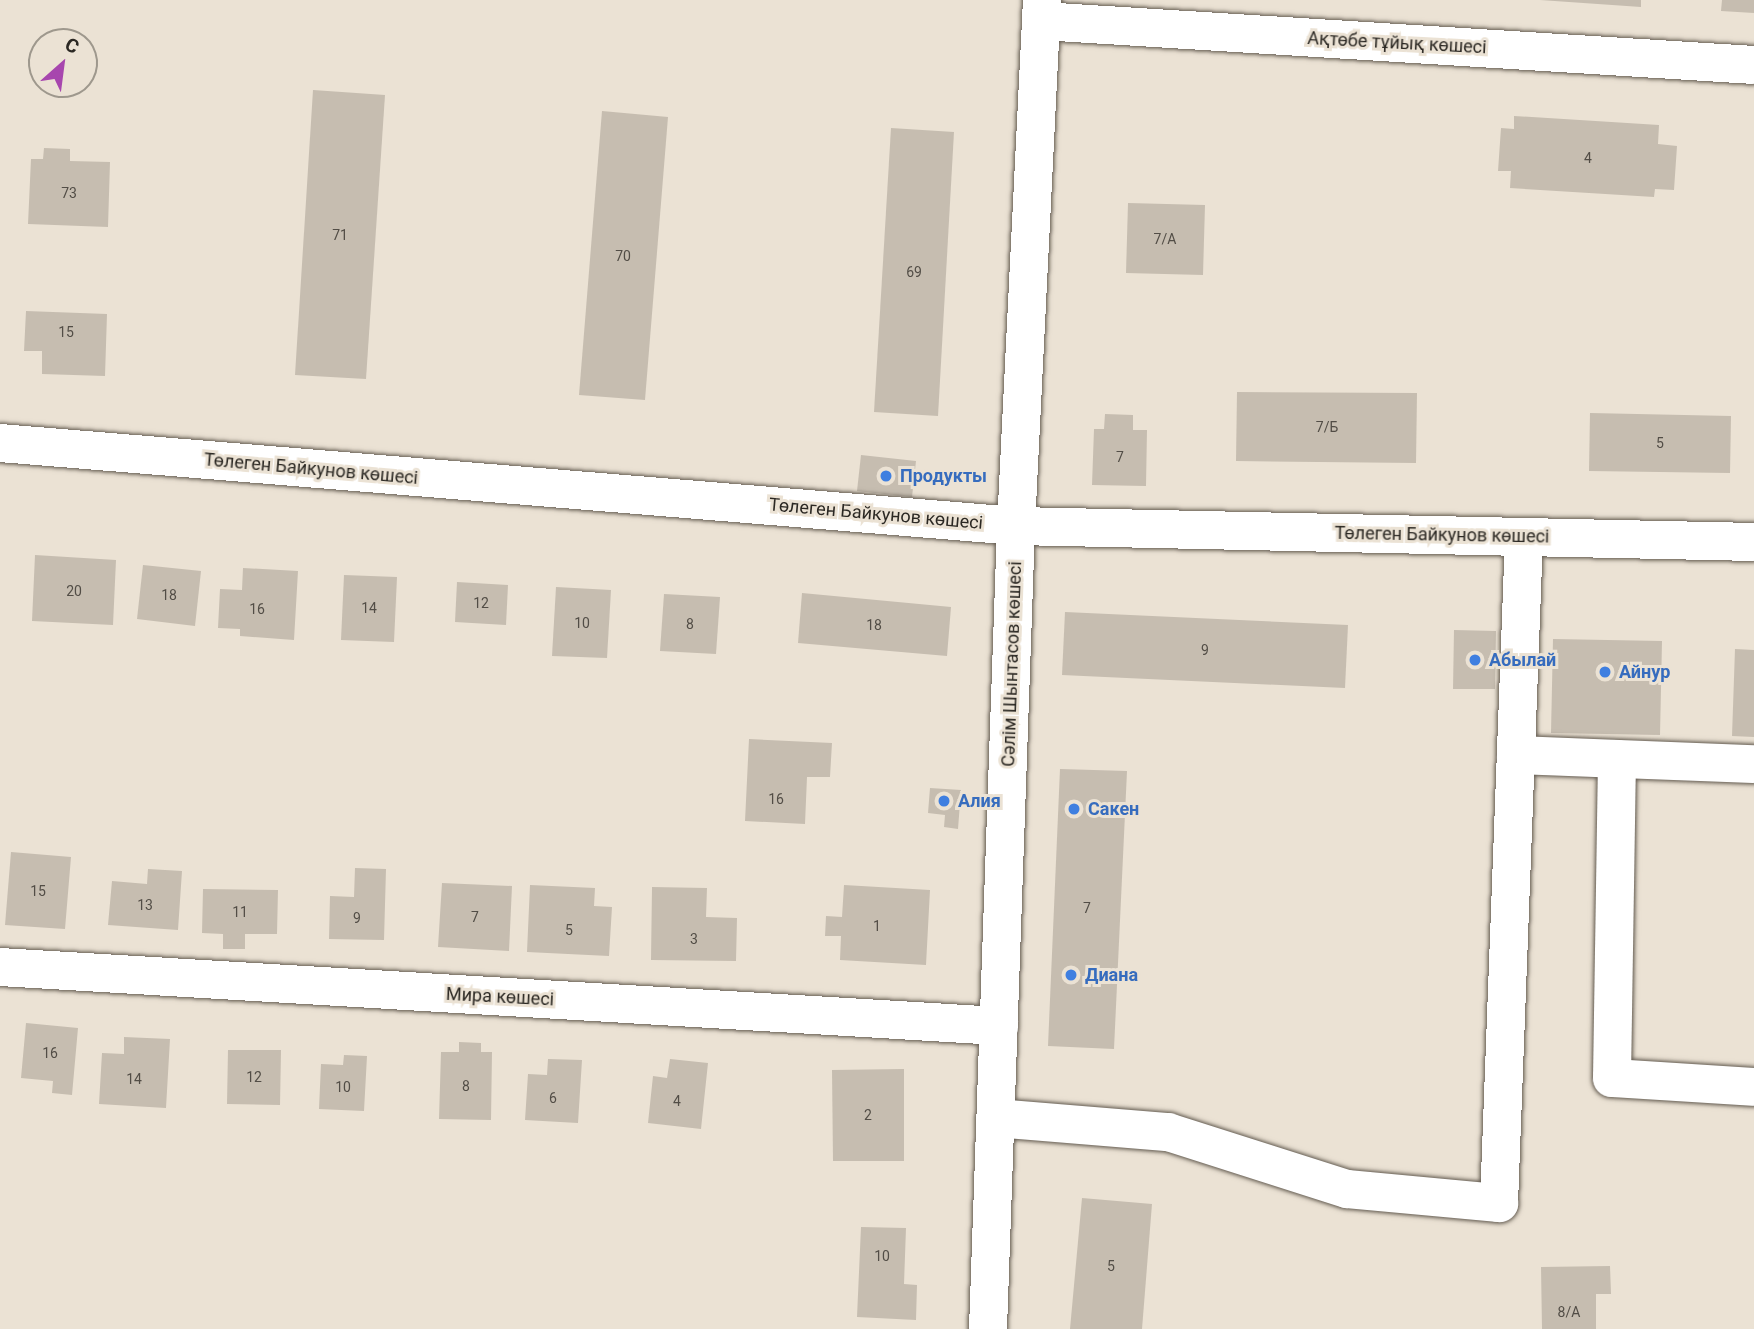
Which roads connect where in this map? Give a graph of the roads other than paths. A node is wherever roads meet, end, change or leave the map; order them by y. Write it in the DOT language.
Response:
graph roads {
  1 [pos="1041,11"];
  2 [pos="1754,65"];
  3 [pos="0,443"];
  4 [pos="1016,526"];
  5 [pos="1524,537"];
  6 [pos="1754,542"];
  7 [pos="1516,755"];
  8 [pos="1617,759"];
  9 [pos="1754,764"];
  10 [pos="0,967"];
  11 [pos="999,1026"];
  12 [pos="1754,1087"];
  13 [pos="996,1118"];
  14 [pos="988,1329"];
  1 -- 2 [label="street, Ақтөбе тұйық көшесі"];
  1 -- 4 [label="street, Сәлім Шынтасов көшесі"];
  3 -- 4 [label="street, Төлеген Байкунов көшесі"];
  4 -- 5 [label="street, Төлеген Байкунов көшесі"];
  4 -- 11 [label="street, Сәлім Шынтасов көшесі"];
  5 -- 6 [label="street, Төлеген Байкунов көшесі"];
  5 -- 7 [label="street"];
  7 -- 8 [label="street"];
  7 -- 13 [label="street"];
  8 -- 9 [label="street"];
  8 -- 12 [label="street"];
  10 -- 11 [label="street, Мира көшесі"];
  11 -- 13 [label="street, Сәлім Шынтасов көшесі"];
  13 -- 14 [label="street, Сәлім Шынтасов көшесі"];
}
